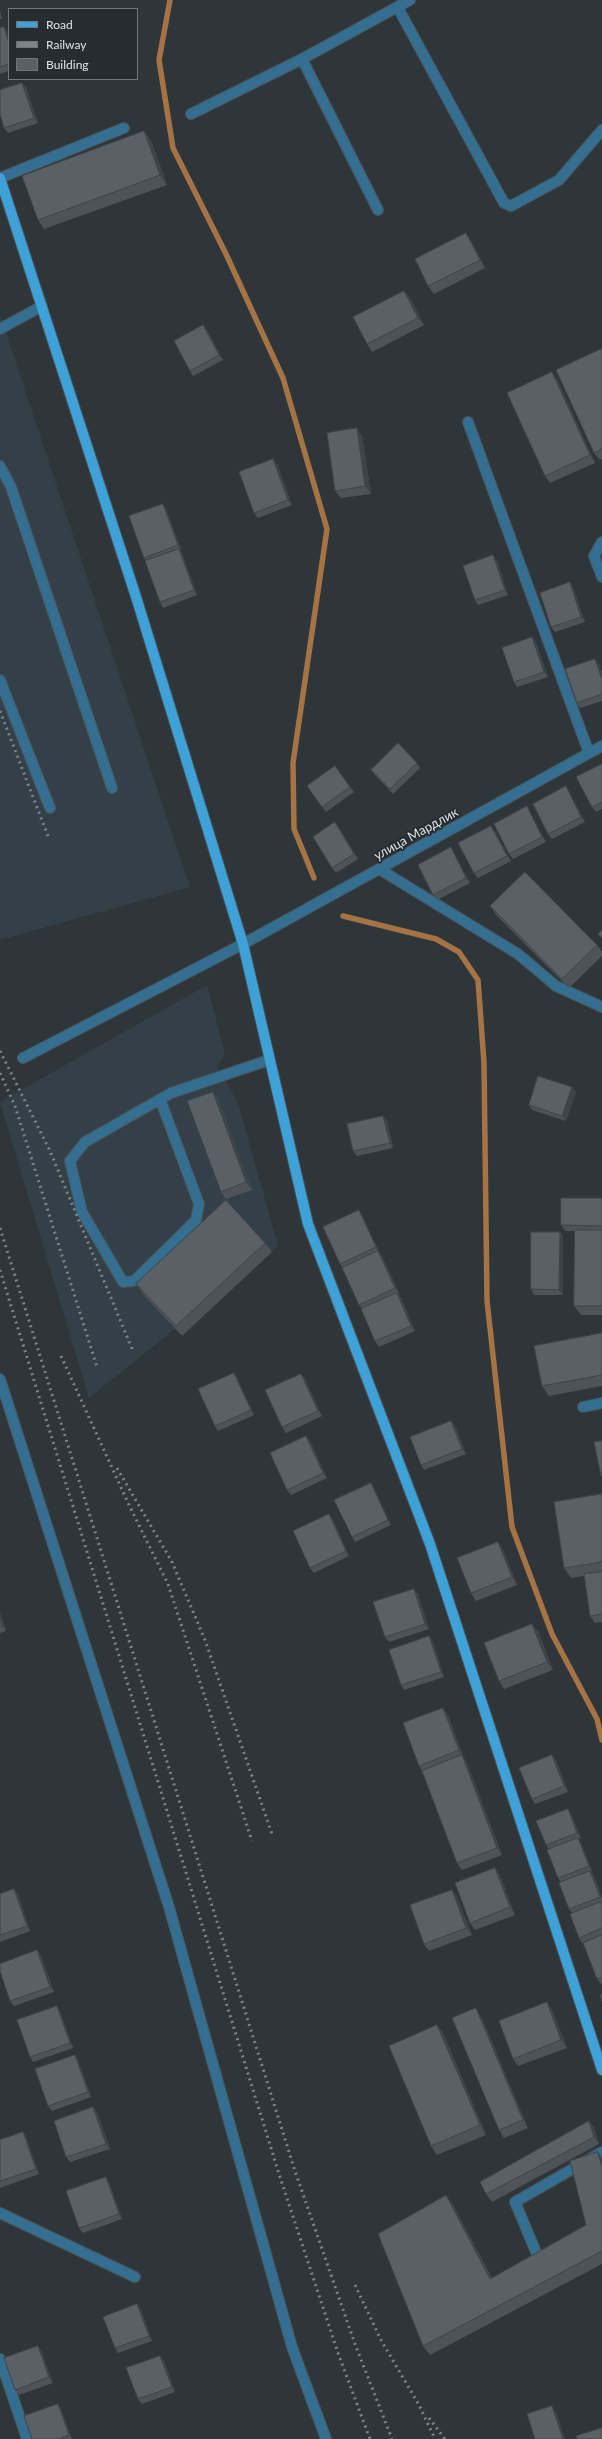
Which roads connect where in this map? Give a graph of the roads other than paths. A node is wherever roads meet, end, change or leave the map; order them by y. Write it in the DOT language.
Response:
graph roads {
  1 [pos="410,0"];
  2 [pos="398,8"];
  3 [pos="302,59"];
  4 [pos="191,114"];
  5 [pos="124,128"];
  6 [pos="602,130"];
  7 [pos="0,178"];
  8 [pos="378,210"];
  9 [pos="42,306"];
  10 [pos="0,329"];
  11 [pos="468,422"];
  12 [pos="0,466"];
  13 [pos="602,542"];
  14 [pos="602,576"];
  15 [pos="0,680"];
  16 [pos="602,746"];
  17 [pos="589,754"];
  18 [pos="112,788"];
  19 [pos="50,808"];
  20 [pos="380,869"];
  21 [pos="243,944"];
  22 [pos="602,1007"];
  23 [pos="23,1058"];
  24 [pos="269,1060"];
  25 [pos="160,1100"];
  26 [pos="0,1379"];
  27 [pos="602,1403"];
  28 [pos="583,1407"];
  29 [pos="602,2070"];
  30 [pos="602,2152"];
  31 [pos="0,2213"];
  32 [pos="536,2252"];
  33 [pos="135,2277"];
  34 [pos="0,2359"];
  35 [pos="27,2439"];
  36 [pos="326,2439"];
  1 -- 2 [label="street"];
  2 -- 3 [label="street"];
  2 -- 6 [label="street"];
  3 -- 4 [label="street"];
  3 -- 8 [label="street"];
  5 -- 7 [label="street"];
  7 -- 9 [label="main road"];
  9 -- 10 [label="street"];
  9 -- 21 [label="main road"];
  11 -- 17 [label="street"];
  12 -- 18 [label="street"];
  13 -- 14 [label="street"];
  15 -- 19 [label="street"];
  16 -- 17 [label="street, улица Мардлик"];
  17 -- 20 [label="street, улица Мардлик"];
  20 -- 21 [label="street, улица Мардлик"];
  20 -- 22 [label="street"];
  21 -- 23 [label="street, улица Мардлик"];
  21 -- 24 [label="main road"];
  24 -- 25 [label="street"];
  24 -- 29 [label="main road"];
  25 -- 25 [label="street"];
  26 -- 36 [label="street"];
  27 -- 28 [label="street"];
  30 -- 32 [label="street"];
  31 -- 33 [label="street"];
  34 -- 35 [label="street"];
}
